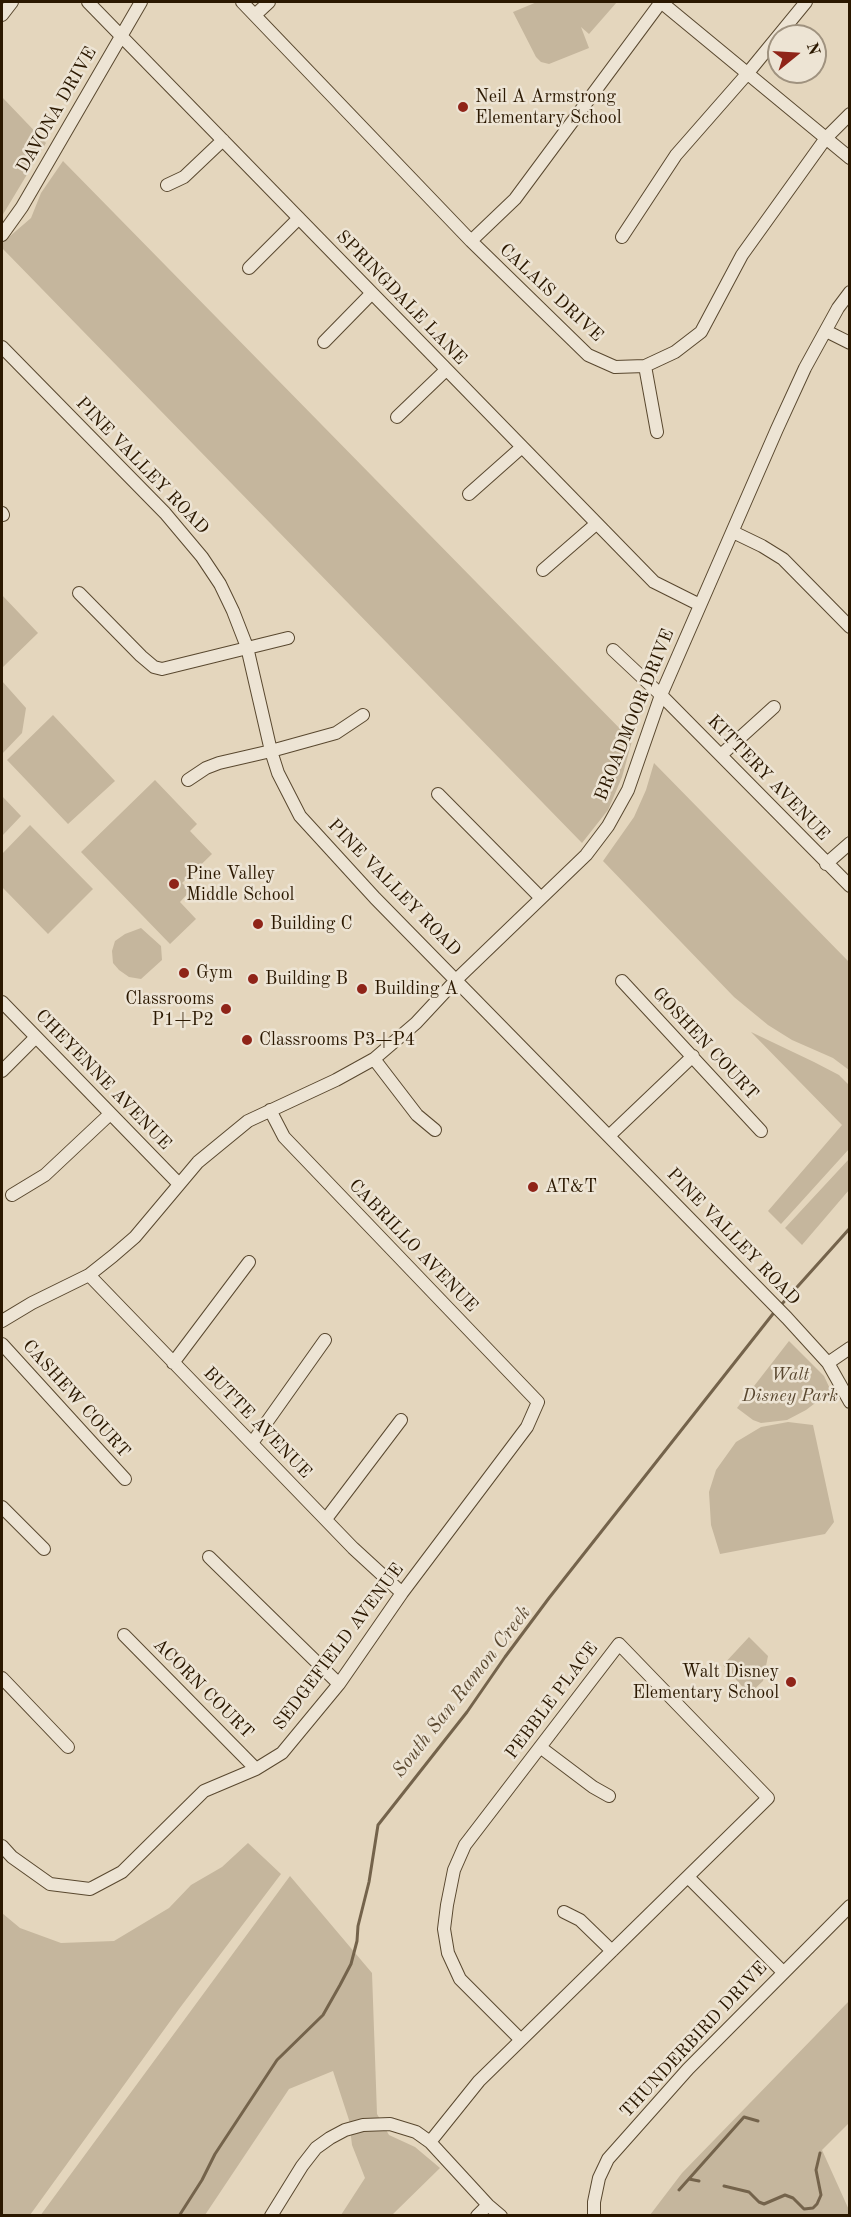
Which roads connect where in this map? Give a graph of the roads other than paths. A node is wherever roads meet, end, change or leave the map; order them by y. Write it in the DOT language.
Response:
graph roads {
  1 [pos="12,2"];
  2 [pos="88,2"];
  3 [pos="141,2"];
  4 [pos="242,2"];
  5 [pos="269,2"];
  6 [pos="661,2"];
  7 [pos="806,2"];
  8 [pos="2,15"];
  9 [pos="255,15"];
  10 [pos="121,35"];
  11 [pos="747,74"];
  12 [pos="849,114"];
  13 [pos="826,138"];
  14 [pos="223,140"];
  15 [pos="849,158"];
  16 [pos="167,185"];
  17 [pos="299,218"];
  18 [pos="2,235"];
  19 [pos="622,237"];
  20 [pos="471,241"];
  21 [pos="249,268"];
  22 [pos="849,292"];
  23 [pos="371,294"];
  24 [pos="826,331"];
  25 [pos="324,342"];
  26 [pos="849,343"];
  27 [pos="2,346"];
  28 [pos="645,366"];
  29 [pos="446,370"];
  30 [pos="397,417"];
  31 [pos="657,432"];
  32 [pos="522,447"];
  33 [pos="469,494"];
  34 [pos="596,524"];
  35 [pos="734,532"];
  36 [pos="543,570"];
  37 [pos="79,593"];
  38 [pos="700,605"];
  39 [pos="849,627"];
  40 [pos="288,638"];
  41 [pos="247,647"];
  42 [pos="613,650"];
  43 [pos="661,694"];
  44 [pos="774,707"];
  45 [pos="363,715"];
  46 [pos="271,752"];
  47 [pos="721,755"];
  48 [pos="188,780"];
  49 [pos="438,794"];
  50 [pos="849,843"];
  51 [pos="826,864"];
  52 [pos="849,886"];
  53 [pos="541,898"];
  54 [pos="457,979"];
  55 [pos="622,981"];
  56 [pos="2,1002"];
  57 [pos="35,1038"];
  58 [pos="693,1056"];
  59 [pos="374,1059"];
  60 [pos="2,1071"];
  61 [pos="270,1110"];
  62 [pos="110,1114"];
  63 [pos="435,1130"];
  64 [pos="761,1131"];
  65 [pos="609,1136"];
  66 [pos="178,1184"];
  67 [pos="12,1195"];
  68 [pos="249,1262"];
  69 [pos="89,1275"];
  70 [pos="2,1321"];
  71 [pos="325,1340"];
  72 [pos="2,1344"];
  73 [pos="849,1348"];
  74 [pos="828,1362"];
  75 [pos="173,1363"];
  76 [pos="538,1402"];
  77 [pos="849,1402"];
  78 [pos="401,1420"];
  79 [pos="252,1443"];
  80 [pos="125,1479"];
  81 [pos="2,1507"];
  82 [pos="326,1519"];
  83 [pos="44,1549"];
  84 [pos="208,1557"];
  85 [pos="402,1593"];
  86 [pos="124,1635"];
  87 [pos="2,1678"];
  88 [pos="339,1684"];
  89 [pos="68,1747"];
  90 [pos="540,1747"];
  91 [pos="256,1768"];
  92 [pos="609,1796"];
  93 [pos="2,1846"];
  94 [pos="688,1877"];
  95 [pos="849,1906"];
  96 [pos="564,1912"];
  97 [pos="612,1951"];
  98 [pos="783,1972"];
  99 [pos="521,2040"];
  100 [pos="430,2142"];
  101 [pos="488,2205"];
  102 [pos="271,2216"];
  103 [pos="477,2216"];
  104 [pos="501,2216"];
  105 [pos="594,2216"];
  1 -- 8 [label="street"];
  2 -- 10 [label="street, SPRINGDALE LANE"];
  3 -- 10 [label="street, DAVONA DRIVE"];
  4 -- 9 [label="street, CALAIS DRIVE"];
  5 -- 9 [label="street"];
  6 -- 11 [label="street"];
  6 -- 20 [label="street"];
  7 -- 11 [label="street"];
  9 -- 20 [label="street, CALAIS DRIVE"];
  10 -- 14 [label="street, SPRINGDALE LANE"];
  10 -- 18 [label="street, DAVONA DRIVE"];
  11 -- 13 [label="street"];
  11 -- 19 [label="street"];
  12 -- 13 [label="street, CALAIS DRIVE"];
  13 -- 15 [label="street"];
  13 -- 28 [label="street, CALAIS DRIVE"];
  14 -- 16 [label="street"];
  14 -- 17 [label="street, SPRINGDALE LANE"];
  17 -- 21 [label="street"];
  17 -- 23 [label="street, SPRINGDALE LANE"];
  20 -- 28 [label="street, CALAIS DRIVE"];
  22 -- 24 [label="street, BROADMOOR DRIVE"];
  23 -- 25 [label="street"];
  23 -- 29 [label="street, SPRINGDALE LANE"];
  24 -- 26 [label="street"];
  24 -- 35 [label="street, BROADMOOR DRIVE"];
  27 -- 41 [label="street, PINE VALLEY ROAD"];
  28 -- 31 [label="street"];
  29 -- 30 [label="street"];
  29 -- 32 [label="street, SPRINGDALE LANE"];
  32 -- 33 [label="street"];
  32 -- 34 [label="street, SPRINGDALE LANE"];
  34 -- 36 [label="street"];
  34 -- 38 [label="street, SPRINGDALE LANE"];
  35 -- 38 [label="street, BROADMOOR DRIVE"];
  35 -- 39 [label="street"];
  37 -- 41 [label="street"];
  38 -- 43 [label="street, BROADMOOR DRIVE"];
  40 -- 41 [label="street"];
  41 -- 46 [label="street, PINE VALLEY ROAD"];
  42 -- 43 [label="street, KITTERY AVENUE"];
  43 -- 47 [label="street, KITTERY AVENUE"];
  43 -- 53 [label="street, BROADMOOR DRIVE"];
  44 -- 47 [label="street"];
  45 -- 46 [label="street"];
  46 -- 48 [label="street"];
  46 -- 54 [label="street, PINE VALLEY ROAD"];
  47 -- 51 [label="street, KITTERY AVENUE"];
  49 -- 53 [label="street"];
  50 -- 51 [label="street"];
  51 -- 52 [label="street, KITTERY AVENUE"];
  53 -- 54 [label="street, BROADMOOR DRIVE"];
  54 -- 59 [label="street, BROADMOOR DRIVE"];
  54 -- 65 [label="street, PINE VALLEY ROAD"];
  55 -- 58 [label="street, GOSHEN COURT"];
  56 -- 57 [label="street, CHEYENNE AVENUE"];
  57 -- 60 [label="street"];
  57 -- 62 [label="street, CHEYENNE AVENUE"];
  58 -- 64 [label="street, GOSHEN COURT"];
  58 -- 65 [label="street"];
  59 -- 61 [label="street, BROADMOOR DRIVE"];
  59 -- 63 [label="street"];
  61 -- 66 [label="street, BROADMOOR DRIVE"];
  61 -- 76 [label="street, CABRILLO AVENUE"];
  62 -- 66 [label="street, CHEYENNE AVENUE"];
  62 -- 67 [label="street"];
  65 -- 74 [label="street, PINE VALLEY ROAD"];
  66 -- 69 [label="street, BROADMOOR DRIVE"];
  68 -- 75 [label="street"];
  69 -- 70 [label="street, BROADMOOR DRIVE"];
  69 -- 75 [label="street, BUTTE AVENUE"];
  71 -- 79 [label="street"];
  72 -- 80 [label="street, CASHEW COURT"];
  73 -- 74 [label="street"];
  74 -- 77 [label="street, PINE VALLEY ROAD"];
  75 -- 79 [label="street, BUTTE AVENUE"];
  76 -- 85 [label="street, SEDGEFIELD AVENUE"];
  78 -- 82 [label="street"];
  79 -- 82 [label="street, BUTTE AVENUE"];
  81 -- 83 [label="street"];
  82 -- 85 [label="street, BUTTE AVENUE"];
  84 -- 88 [label="street"];
  85 -- 88 [label="street, SEDGEFIELD AVENUE"];
  86 -- 91 [label="street, ACORN COURT"];
  87 -- 89 [label="street"];
  88 -- 91 [label="street, SEDGEFIELD AVENUE"];
  90 -- 92 [label="street"];
  90 -- 94 [label="street, PEBBLE PLACE"];
  90 -- 99 [label="street, PEBBLE PLACE"];
  91 -- 93 [label="street, SEDGEFIELD AVENUE"];
  94 -- 97 [label="street, PEBBLE PLACE"];
  94 -- 98 [label="street"];
  95 -- 98 [label="street, THUNDERBIRD DRIVE"];
  96 -- 97 [label="street"];
  97 -- 99 [label="street, PEBBLE PLACE"];
  98 -- 105 [label="street, THUNDERBIRD DRIVE"];
  99 -- 100 [label="street, PEBBLE PLACE"];
  100 -- 101 [label="street"];
  100 -- 102 [label="street"];
  101 -- 103 [label="street"];
  101 -- 104 [label="street"];
}
